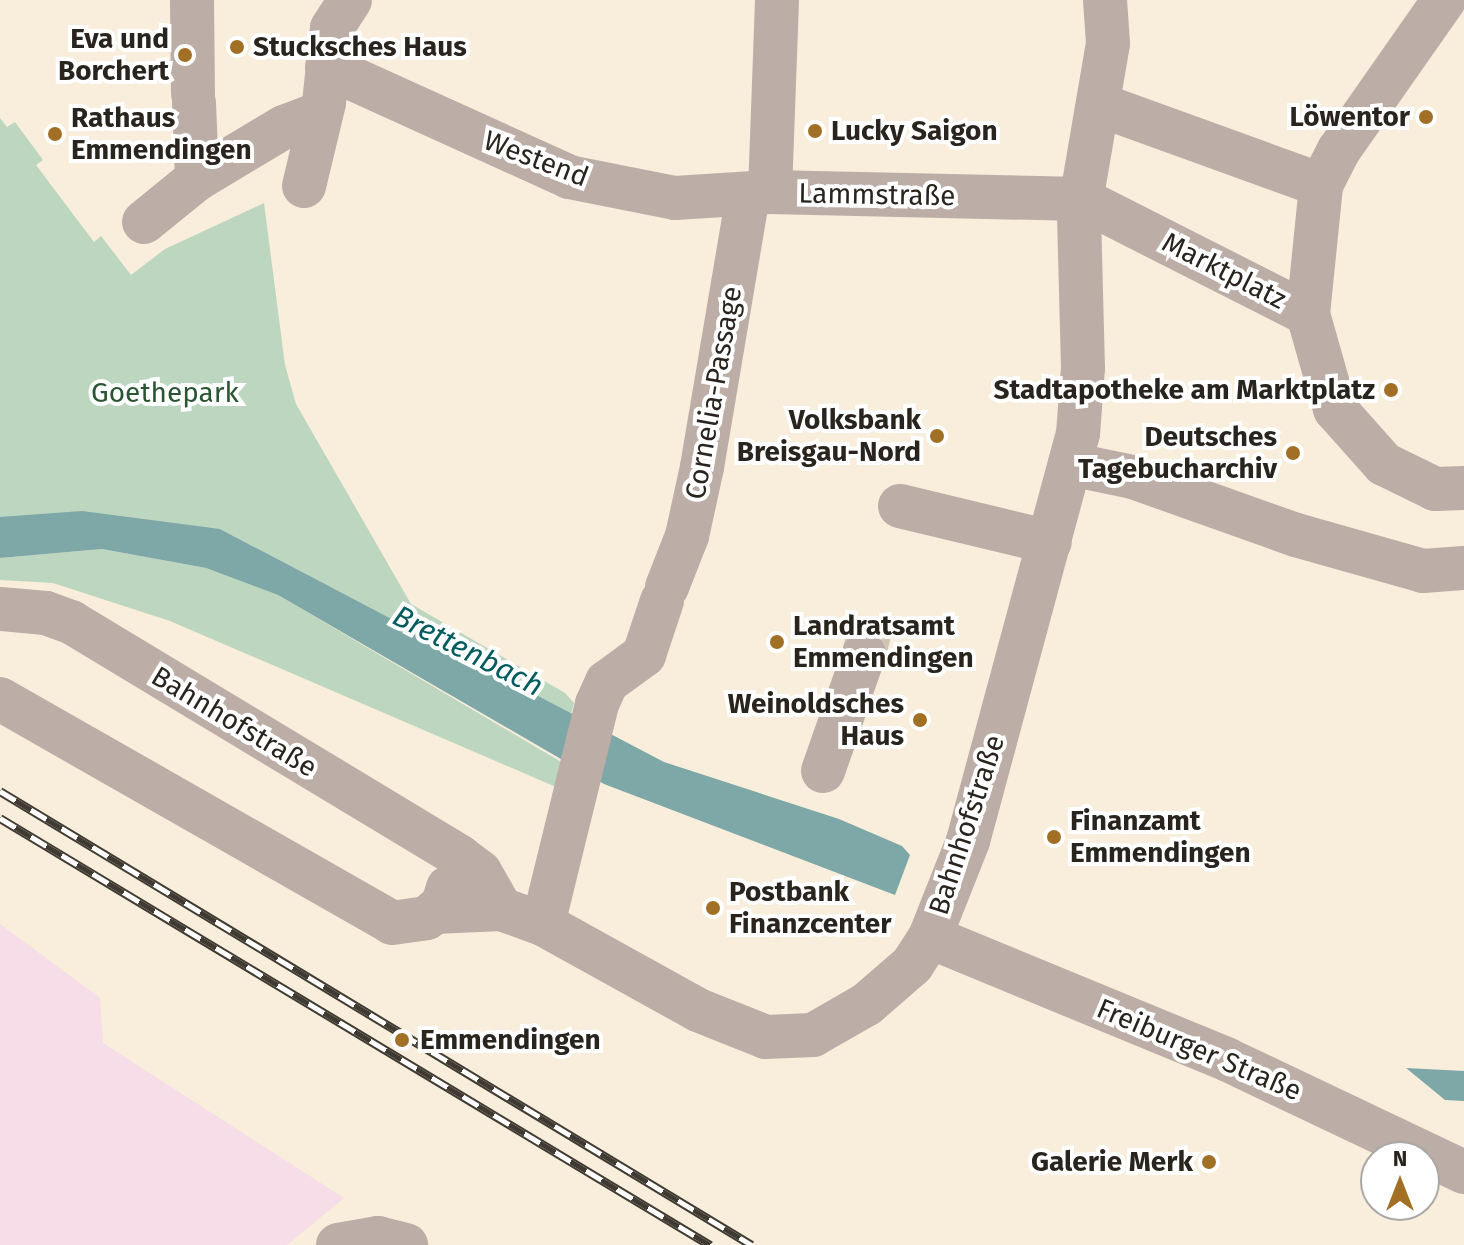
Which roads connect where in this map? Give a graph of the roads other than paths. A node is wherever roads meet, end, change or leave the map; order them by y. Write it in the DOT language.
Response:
graph roads {
  1 [pos="192,0"];
  2 [pos="350,0"];
  3 [pos="777,0"];
  4 [pos="1105,0"];
  5 [pos="1444,0"];
  6 [pos="326,87"];
  7 [pos="1100,105"];
  8 [pos="197,179"];
  9 [pos="1321,185"];
  10 [pos="304,186"];
  11 [pos="759,194"];
  12 [pos="1081,199"];
  13 [pos="144,222"];
  14 [pos="1308,314"];
  15 [pos="1074,449"];
  16 [pos="1464,488"];
  17 [pos="900,506"];
  18 [pos="1050,542"];
  19 [pos="1450,574"];
  20 [pos="0,609"];
  21 [pos="864,654"];
  22 [pos="0,699"];
  23 [pos="823,771"];
  24 [pos="460,857"];
  25 [pos="501,909"];
  26 [pos="435,912"];
  27 [pos="543,924"];
  28 [pos="930,937"];
  29 [pos="1464,1172"];
  30 [pos="338,1245"];
  31 [pos="406,1245"];
  1 -- 8 [label="street"];
  2 -- 6 [label="street"];
  3 -- 11 [label="street, Lammstraße"];
  4 -- 7 [label="street"];
  5 -- 9 [label="street"];
  6 -- 8 [label="street"];
  6 -- 10 [label="street"];
  6 -- 11 [label="street, Westend"];
  7 -- 9 [label="street"];
  7 -- 12 [label="street"];
  8 -- 13 [label="street"];
  9 -- 14 [label="street"];
  11 -- 12 [label="street, Lammstraße"];
  11 -- 27 [label="street, Cornelia-Passage"];
  12 -- 14 [label="street, Marktplatz"];
  12 -- 15 [label="street"];
  14 -- 16 [label="street, Marktplatz"];
  15 -- 18 [label="street, Bahnhofstraße"];
  15 -- 19 [label="street"];
  17 -- 18 [label="street"];
  18 -- 28 [label="street, Bahnhofstraße"];
  20 -- 24 [label="street, Bahnhofstraße"];
  21 -- 23 [label="street"];
  22 -- 26 [label="street, Bahnhofstraße"];
  24 -- 25 [label="street, Bahnhofstraße"];
  24 -- 26 [label="street"];
  25 -- 26 [label="street, Bahnhofstraße"];
  25 -- 27 [label="street, Bahnhofstraße"];
  27 -- 28 [label="street, Bahnhofstraße"];
  28 -- 29 [label="street, Freiburger Straße"];
  30 -- 31 [label="street"];
}
